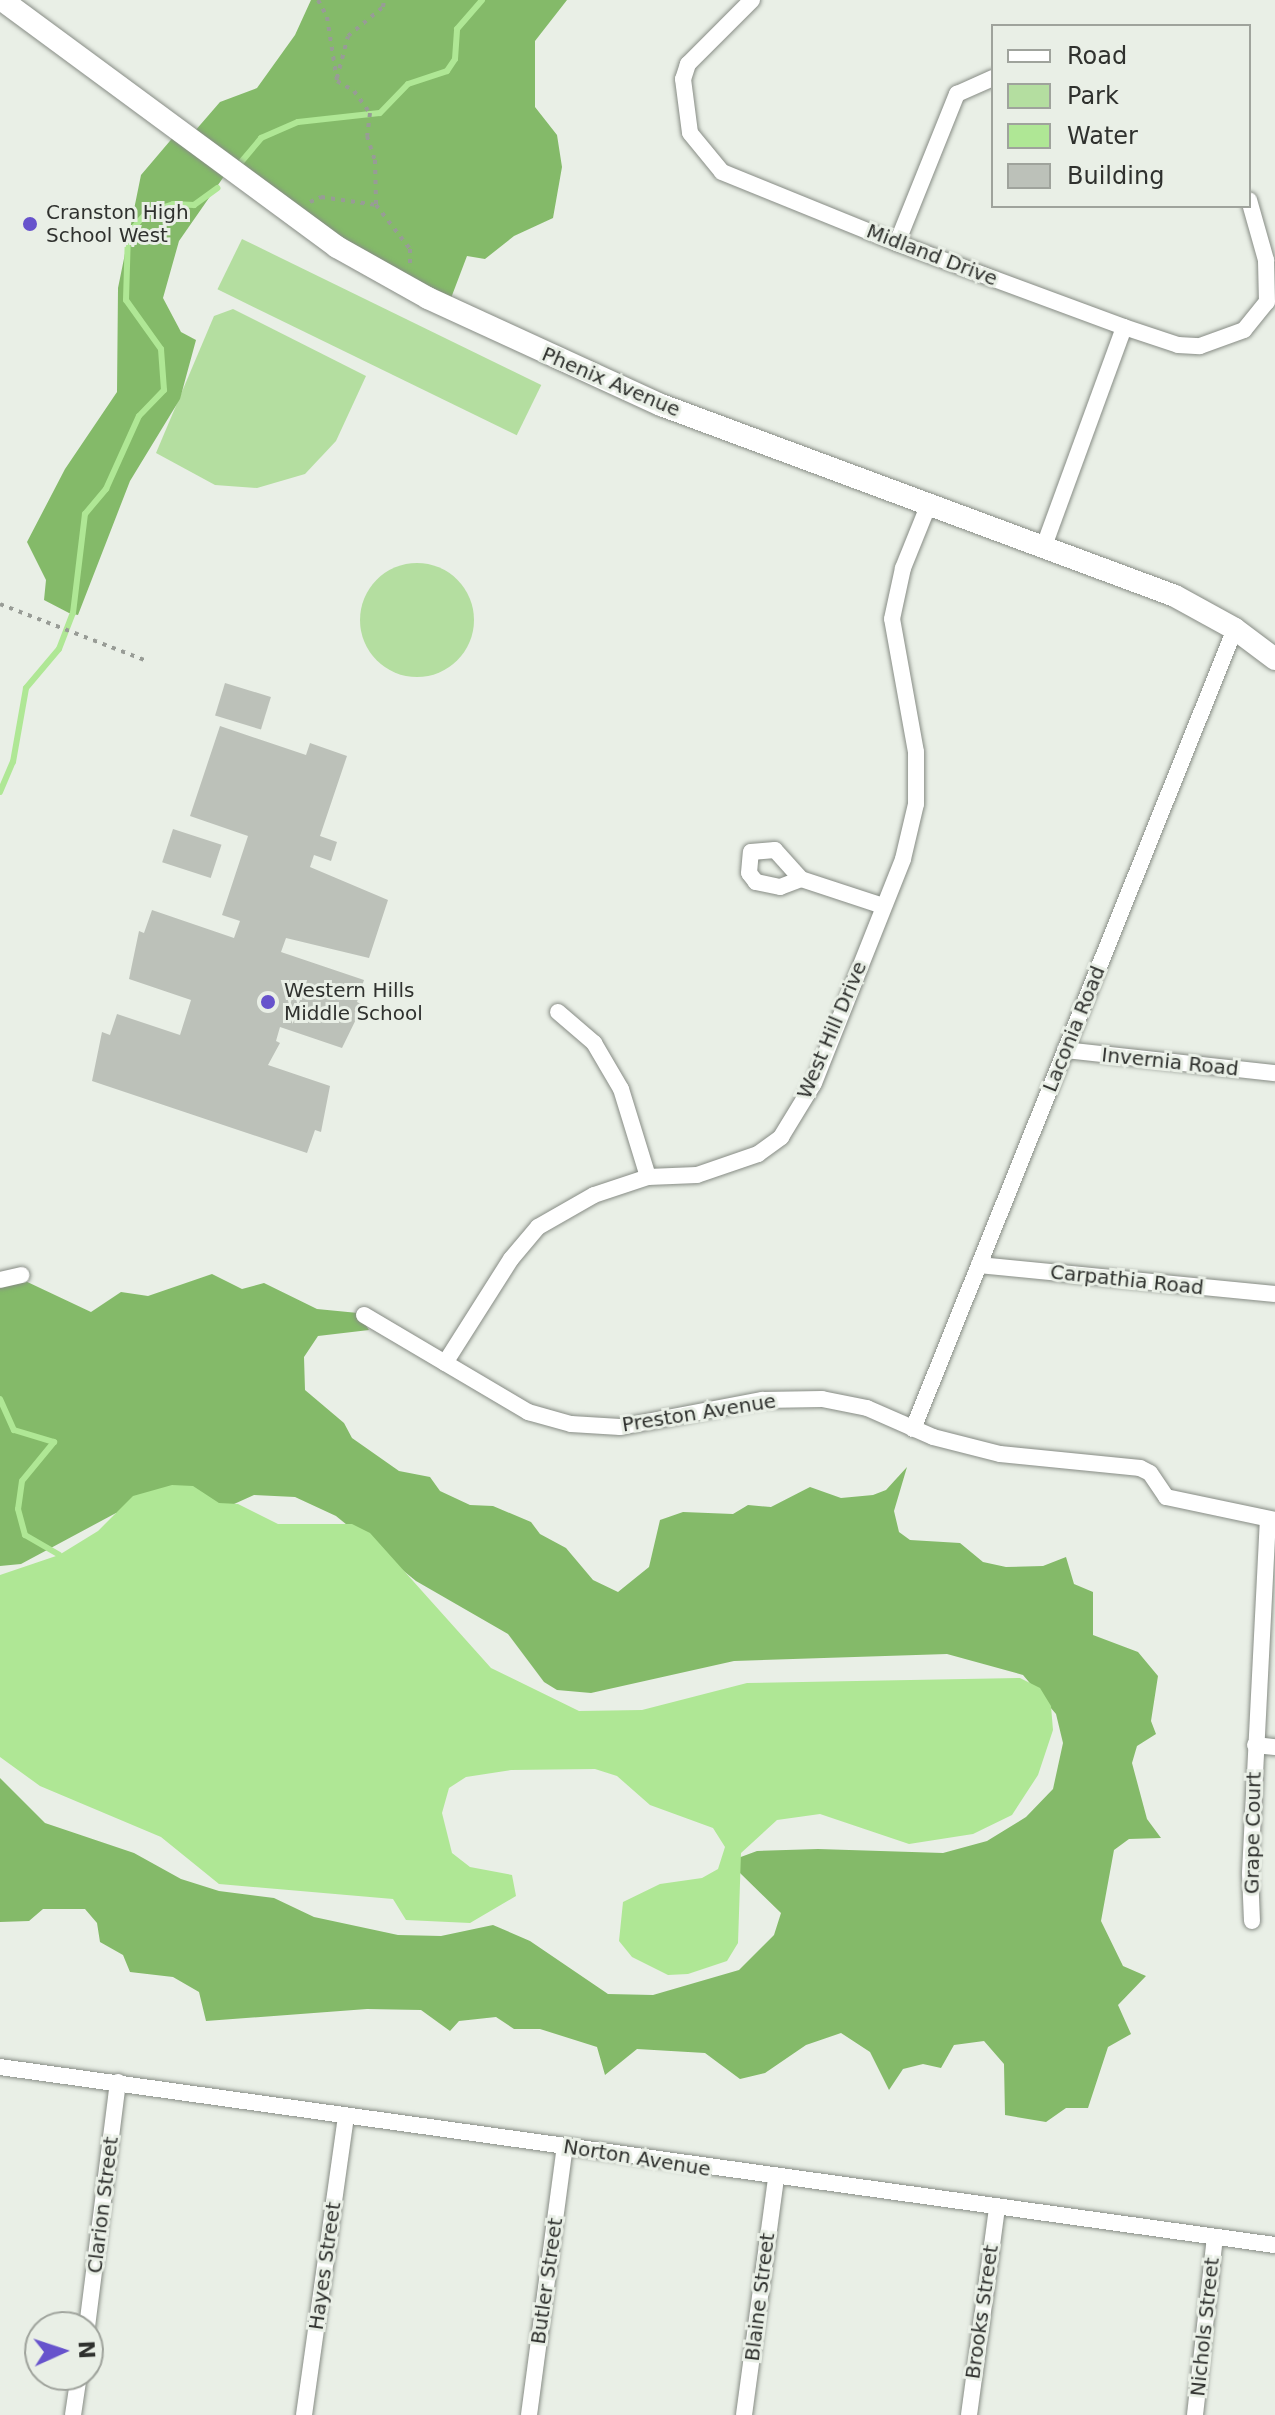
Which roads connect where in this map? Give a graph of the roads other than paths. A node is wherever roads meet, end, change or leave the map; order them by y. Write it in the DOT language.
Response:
graph roads {
  1 [pos="2,0"];
  2 [pos="752,0"];
  3 [pos="991,79"];
  4 [pos="1251,208"];
  5 [pos="897,243"];
  6 [pos="1124,327"];
  7 [pos="928,506"];
  8 [pos="1044,546"];
  9 [pos="1235,629"];
  10 [pos="1275,659"];
  11 [pos="801,879"];
  12 [pos="883,906"];
  13 [pos="558,1012"];
  14 [pos="1065,1050"];
  15 [pos="1275,1073"];
  16 [pos="648,1177"];
  17 [pos="979,1265"];
  18 [pos="21,1275"];
  19 [pos="0,1280"];
  20 [pos="1275,1294"];
  21 [pos="364,1315"];
  22 [pos="445,1363"];
  23 [pos="913,1429"];
  24 [pos="1272,1519"];
  25 [pos="1255,1745"];
  26 [pos="1275,1747"];
  27 [pos="1252,1921"];
  28 [pos="0,2067"];
  29 [pos="118,2082"];
  30 [pos="346,2116"];
  31 [pos="565,2146"];
  32 [pos="776,2178"];
  33 [pos="997,2209"];
  34 [pos="1215,2238"];
  35 [pos="1275,2245"];
  36 [pos="89,2311"];
  37 [pos="77,2391"];
  38 [pos="73,2415"];
  39 [pos="304,2415"];
  40 [pos="529,2415"];
  41 [pos="744,2415"];
  42 [pos="969,2415"];
  43 [pos="1195,2415"];
  1 -- 7 [label="main road, Phenix Avenue"];
  2 -- 5 [label="street, Midland Drive"];
  3 -- 5 [label="street"];
  4 -- 6 [label="street, Midland Drive"];
  5 -- 6 [label="street, Midland Drive"];
  6 -- 8 [label="street"];
  7 -- 8 [label="main road, Phenix Avenue"];
  7 -- 12 [label="street, West Hill Drive"];
  8 -- 9 [label="main road, Phenix Avenue"];
  9 -- 10 [label="main road, Phenix Avenue"];
  9 -- 14 [label="street, Laconia Road"];
  11 -- 12 [label="street"];
  12 -- 16 [label="street, West Hill Drive"];
  13 -- 16 [label="street"];
  14 -- 15 [label="street, Invernia Road"];
  14 -- 17 [label="street, Laconia Road"];
  16 -- 22 [label="street, West Hill Drive"];
  17 -- 20 [label="street, Carpathia Road"];
  17 -- 23 [label="street, Laconia Road"];
  18 -- 19 [label="street"];
  21 -- 22 [label="street, Preston Avenue"];
  22 -- 23 [label="street, Preston Avenue"];
  23 -- 24 [label="street, Preston Avenue"];
  24 -- 25 [label="street, Grape Court"];
  25 -- 26 [label="street"];
  25 -- 27 [label="street, Grape Court"];
  28 -- 29 [label="street, Norton Avenue"];
  29 -- 30 [label="street, Norton Avenue"];
  29 -- 36 [label="street, Clarion Street"];
  30 -- 31 [label="street, Norton Avenue"];
  30 -- 39 [label="street, Hayes Street"];
  31 -- 32 [label="street, Norton Avenue"];
  31 -- 40 [label="street, Butler Street"];
  32 -- 33 [label="street, Norton Avenue"];
  32 -- 41 [label="street, Blaine Street"];
  33 -- 34 [label="street, Norton Avenue"];
  33 -- 42 [label="street, Brooks Street"];
  34 -- 35 [label="street, Norton Avenue"];
  34 -- 43 [label="street, Nichols Street"];
  37 -- 38 [label="street"];
}
